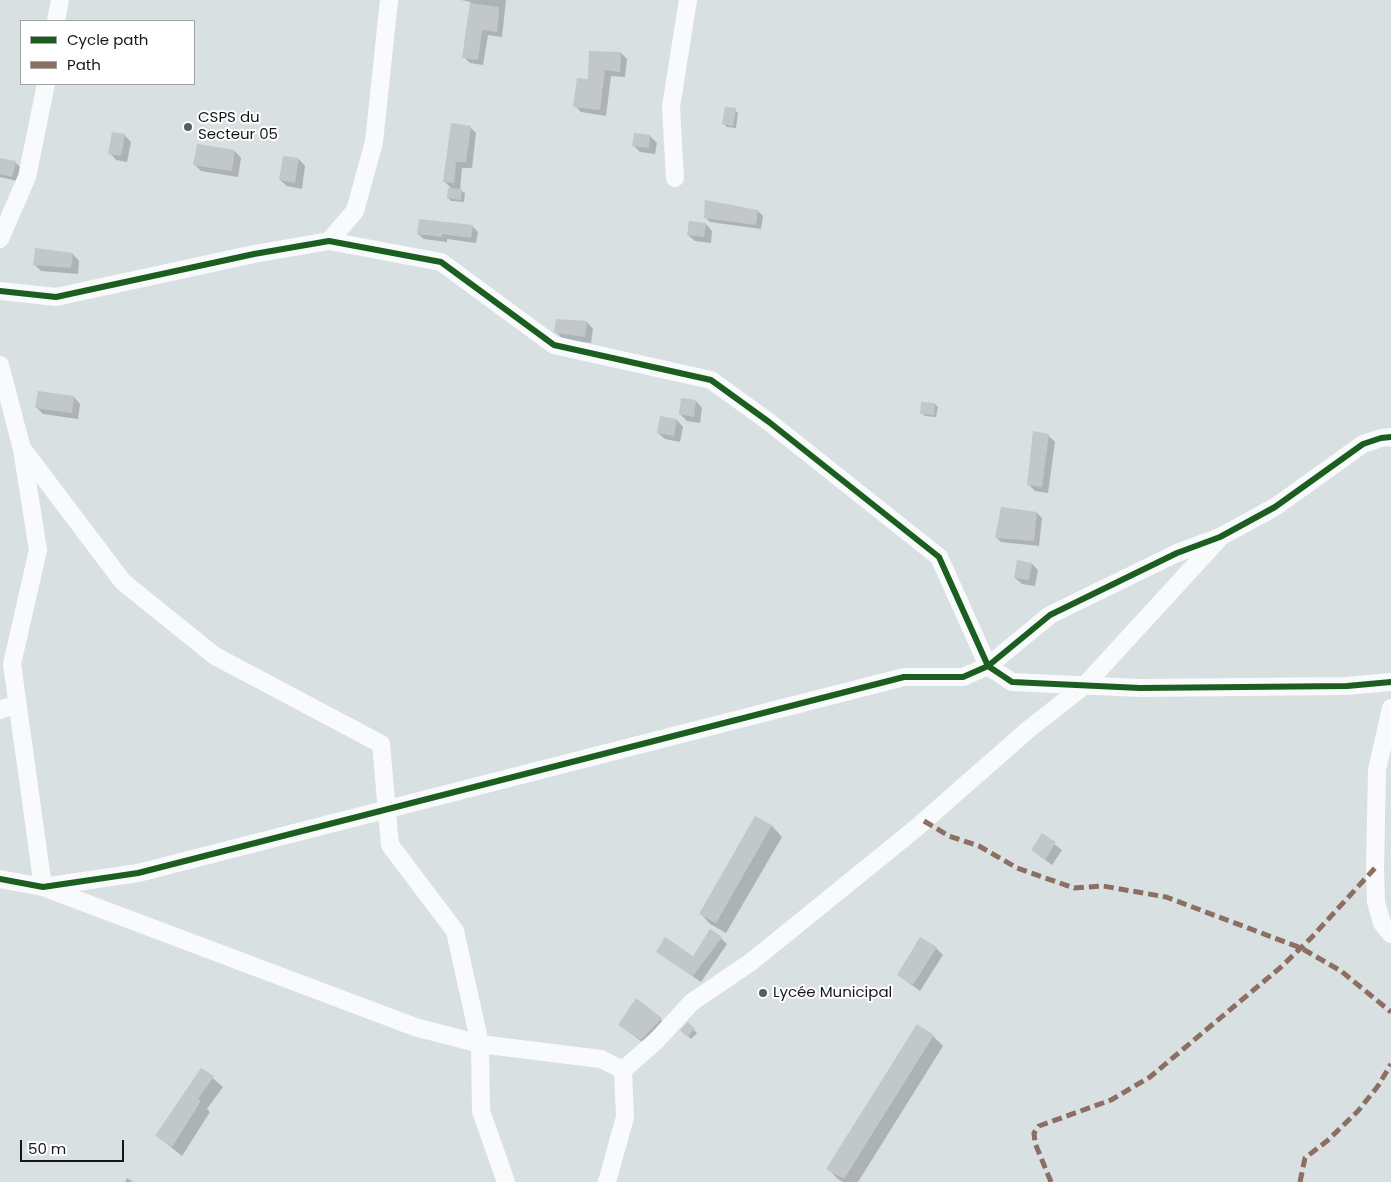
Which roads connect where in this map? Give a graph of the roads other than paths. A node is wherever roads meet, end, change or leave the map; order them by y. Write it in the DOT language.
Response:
graph roads {
  1 [pos="60,0"];
  2 [pos="389,0"];
  3 [pos="688,0"];
  4 [pos="56,20"];
  5 [pos="46,85"];
  6 [pos="675,178"];
  7 [pos="0,239"];
  8 [pos="329,241"];
  9 [pos="0,291"];
  10 [pos="0,365"];
  11 [pos="1391,437"];
  12 [pos="22,449"];
  13 [pos="1220,537"];
  14 [pos="988,666"];
  15 [pos="1391,682"];
  16 [pos="1085,685"];
  17 [pos="17,704"];
  18 [pos="1391,708"];
  19 [pos="0,710"];
  20 [pos="387,810"];
  21 [pos="0,879"];
  22 [pos="43,887"];
  23 [pos="1391,934"];
  24 [pos="480,1044"];
  25 [pos="623,1070"];
  26 [pos="506,1182"];
  27 [pos="607,1182"];
  1 -- 4 [label="street"];
  2 -- 8 [label="street"];
  3 -- 6 [label="street"];
  5 -- 7 [label="street"];
  8 -- 9 [label="street"];
  8 -- 14 [label="street"];
  10 -- 12 [label="street"];
  11 -- 13 [label="street"];
  12 -- 17 [label="street"];
  12 -- 20 [label="street"];
  13 -- 14 [label="street"];
  13 -- 16 [label="street"];
  14 -- 16 [label="street"];
  14 -- 20 [label="street"];
  15 -- 16 [label="street"];
  16 -- 25 [label="street"];
  17 -- 19 [label="street"];
  17 -- 22 [label="street"];
  18 -- 23 [label="street"];
  20 -- 22 [label="street"];
  20 -- 24 [label="street"];
  21 -- 22 [label="street"];
  22 -- 24 [label="street"];
  24 -- 25 [label="street"];
  24 -- 26 [label="street"];
  25 -- 27 [label="street"];
}
